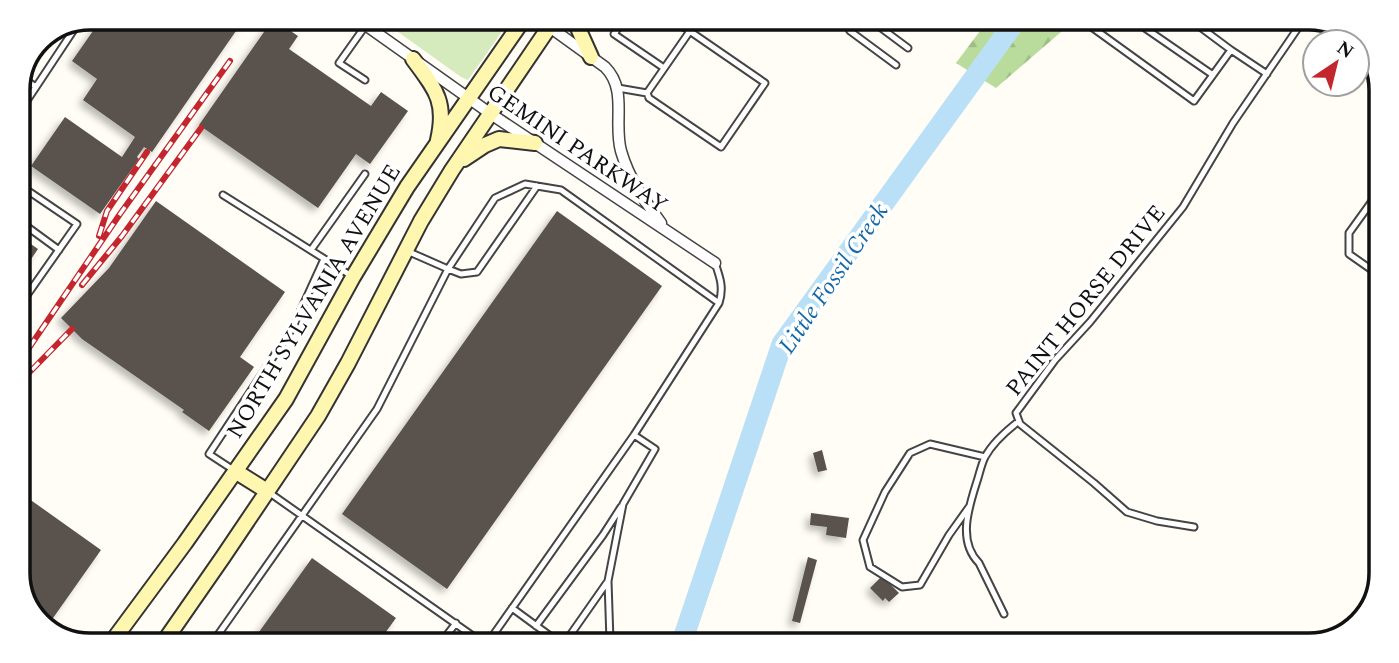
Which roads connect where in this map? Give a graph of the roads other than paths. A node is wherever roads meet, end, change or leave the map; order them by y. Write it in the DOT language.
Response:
graph roads {
  1 [pos="357,30"];
  2 [pos="372,30"];
  3 [pos="516,30"];
  4 [pos="543,30"];
  5 [pos="558,30"];
  6 [pos="579,30"];
  7 [pos="617,30"];
  8 [pos="851,30"];
  9 [pos="884,30"];
  10 [pos="1096,30"];
  11 [pos="1148,30"];
  12 [pos="1204,30"];
  13 [pos="1296,30"];
  14 [pos="690,31"];
  15 [pos="72,33"];
  16 [pos="908,48"];
  17 [pos="1231,50"];
  18 [pos="592,57"];
  19 [pos="413,59"];
  20 [pos="896,65"];
  21 [pos="664,68"];
  22 [pos="1266,74"];
  23 [pos="1213,75"];
  24 [pos="365,80"];
  25 [pos="30,83"];
  26 [pos="36,87"];
  27 [pos="618,88"];
  28 [pos="647,93"];
  29 [pos="30,96"];
  30 [pos="469,98"];
  31 [pos="491,114"];
  32 [pos="535,143"];
  33 [pos="437,145"];
  34 [pos="452,170"];
  35 [pos="365,174"];
  36 [pos="537,186"];
  37 [pos="30,192"];
  38 [pos="223,195"];
  39 [pos="1369,205"];
  40 [pos="30,229"];
  41 [pos="665,229"];
  42 [pos="59,250"];
  43 [pos="311,250"];
  44 [pos="406,251"];
  45 [pos="324,259"];
  46 [pos="715,263"];
  47 [pos="1369,268"];
  48 [pos="448,269"];
  49 [pos="353,277"];
  50 [pos="30,291"];
  51 [pos="719,303"];
  52 [pos="1019,421"];
  53 [pos="634,435"];
  54 [pos="985,457"];
  55 [pos="235,471"];
  56 [pos="267,491"];
  57 [pos="623,504"];
  58 [pos="969,507"];
  59 [pos="302,516"];
  60 [pos="1194,527"];
  61 [pos="608,581"];
  62 [pos="512,608"];
  63 [pos="1004,614"];
  64 [pos="456,623"];
  65 [pos="537,626"];
  66 [pos="118,633"];
  67 [pos="170,633"];
  68 [pos="219,633"];
  69 [pos="448,633"];
  70 [pos="469,633"];
  71 [pos="495,633"];
  72 [pos="546,633"];
  73 [pos="572,633"];
  74 [pos="610,633"];
  1 -- 24 [label="lane"];
  2 -- 19 [label="street, GEMINI PARKWAY"];
  3 -- 30 [label="main road, NORTH SYLVANIA AVENUE"];
  4 -- 31 [label="main road"];
  5 -- 18 [label="street"];
  6 -- 18 [label="main road"];
  7 -- 21 [label="lane"];
  8 -- 20 [label="lane"];
  9 -- 16 [label="lane"];
  10 -- 23 [label="lane"];
  11 -- 23 [label="lane"];
  12 -- 17 [label="lane"];
  13 -- 22 [label="lane, PAINT HORSE DRIVE"];
  14 -- 21 [label="lane"];
  14 -- 28 [label="lane"];
  15 -- 26 [label="lane"];
  17 -- 22 [label="lane"];
  17 -- 23 [label="lane"];
  18 -- 27 [label="street"];
  19 -- 30 [label="street, GEMINI PARKWAY"];
  19 -- 33 [label="main road"];
  21 -- 28 [label="lane"];
  22 -- 52 [label="lane, PAINT HORSE DRIVE"];
  25 -- 26 [label="lane"];
  26 -- 29 [label="lane"];
  27 -- 28 [label="lane"];
  27 -- 41 [label="street, GEMINI PARKWAY"];
  30 -- 31 [label="street, GEMINI PARKWAY"];
  30 -- 33 [label="main road, NORTH SYLVANIA AVENUE"];
  31 -- 32 [label="street, GEMINI PARKWAY"];
  31 -- 34 [label="main road"];
  32 -- 34 [label="main road"];
  32 -- 41 [label="street, GEMINI PARKWAY"];
  33 -- 49 [label="main road, NORTH SYLVANIA AVENUE"];
  34 -- 44 [label="main road"];
  35 -- 43 [label="lane"];
  36 -- 48 [label="lane"];
  36 -- 48 [label="lane"];
  36 -- 51 [label="lane"];
  37 -- 42 [label="lane"];
  38 -- 43 [label="lane"];
  39 -- 47 [label="lane"];
  40 -- 42 [label="lane"];
  41 -- 46 [label="street, GEMINI PARKWAY"];
  42 -- 50 [label="lane"];
  43 -- 45 [label="lane"];
  44 -- 48 [label="lane"];
  44 -- 56 [label="main road"];
  45 -- 49 [label="lane"];
  45 -- 55 [label="lane"];
  46 -- 51 [label="lane"];
  48 -- 59 [label="lane"];
  49 -- 55 [label="main road, NORTH SYLVANIA AVENUE"];
  51 -- 53 [label="lane"];
  52 -- 54 [label="lane"];
  52 -- 60 [label="lane, PAINT HORSE DRIVE"];
  53 -- 57 [label="lane"];
  53 -- 62 [label="lane"];
  54 -- 58 [label="lane"];
  54 -- 58 [label="lane"];
  55 -- 56 [label="main road"];
  55 -- 66 [label="main road, NORTH SYLVANIA AVENUE"];
  56 -- 59 [label="lane"];
  56 -- 67 [label="main road"];
  57 -- 61 [label="lane"];
  57 -- 65 [label="lane"];
  58 -- 63 [label="lane"];
  59 -- 64 [label="lane"];
  59 -- 68 [label="lane"];
  61 -- 73 [label="lane"];
  61 -- 74 [label="lane"];
  62 -- 65 [label="lane"];
  62 -- 71 [label="lane"];
  64 -- 69 [label="lane"];
  64 -- 70 [label="lane"];
  65 -- 72 [label="lane"];
}
